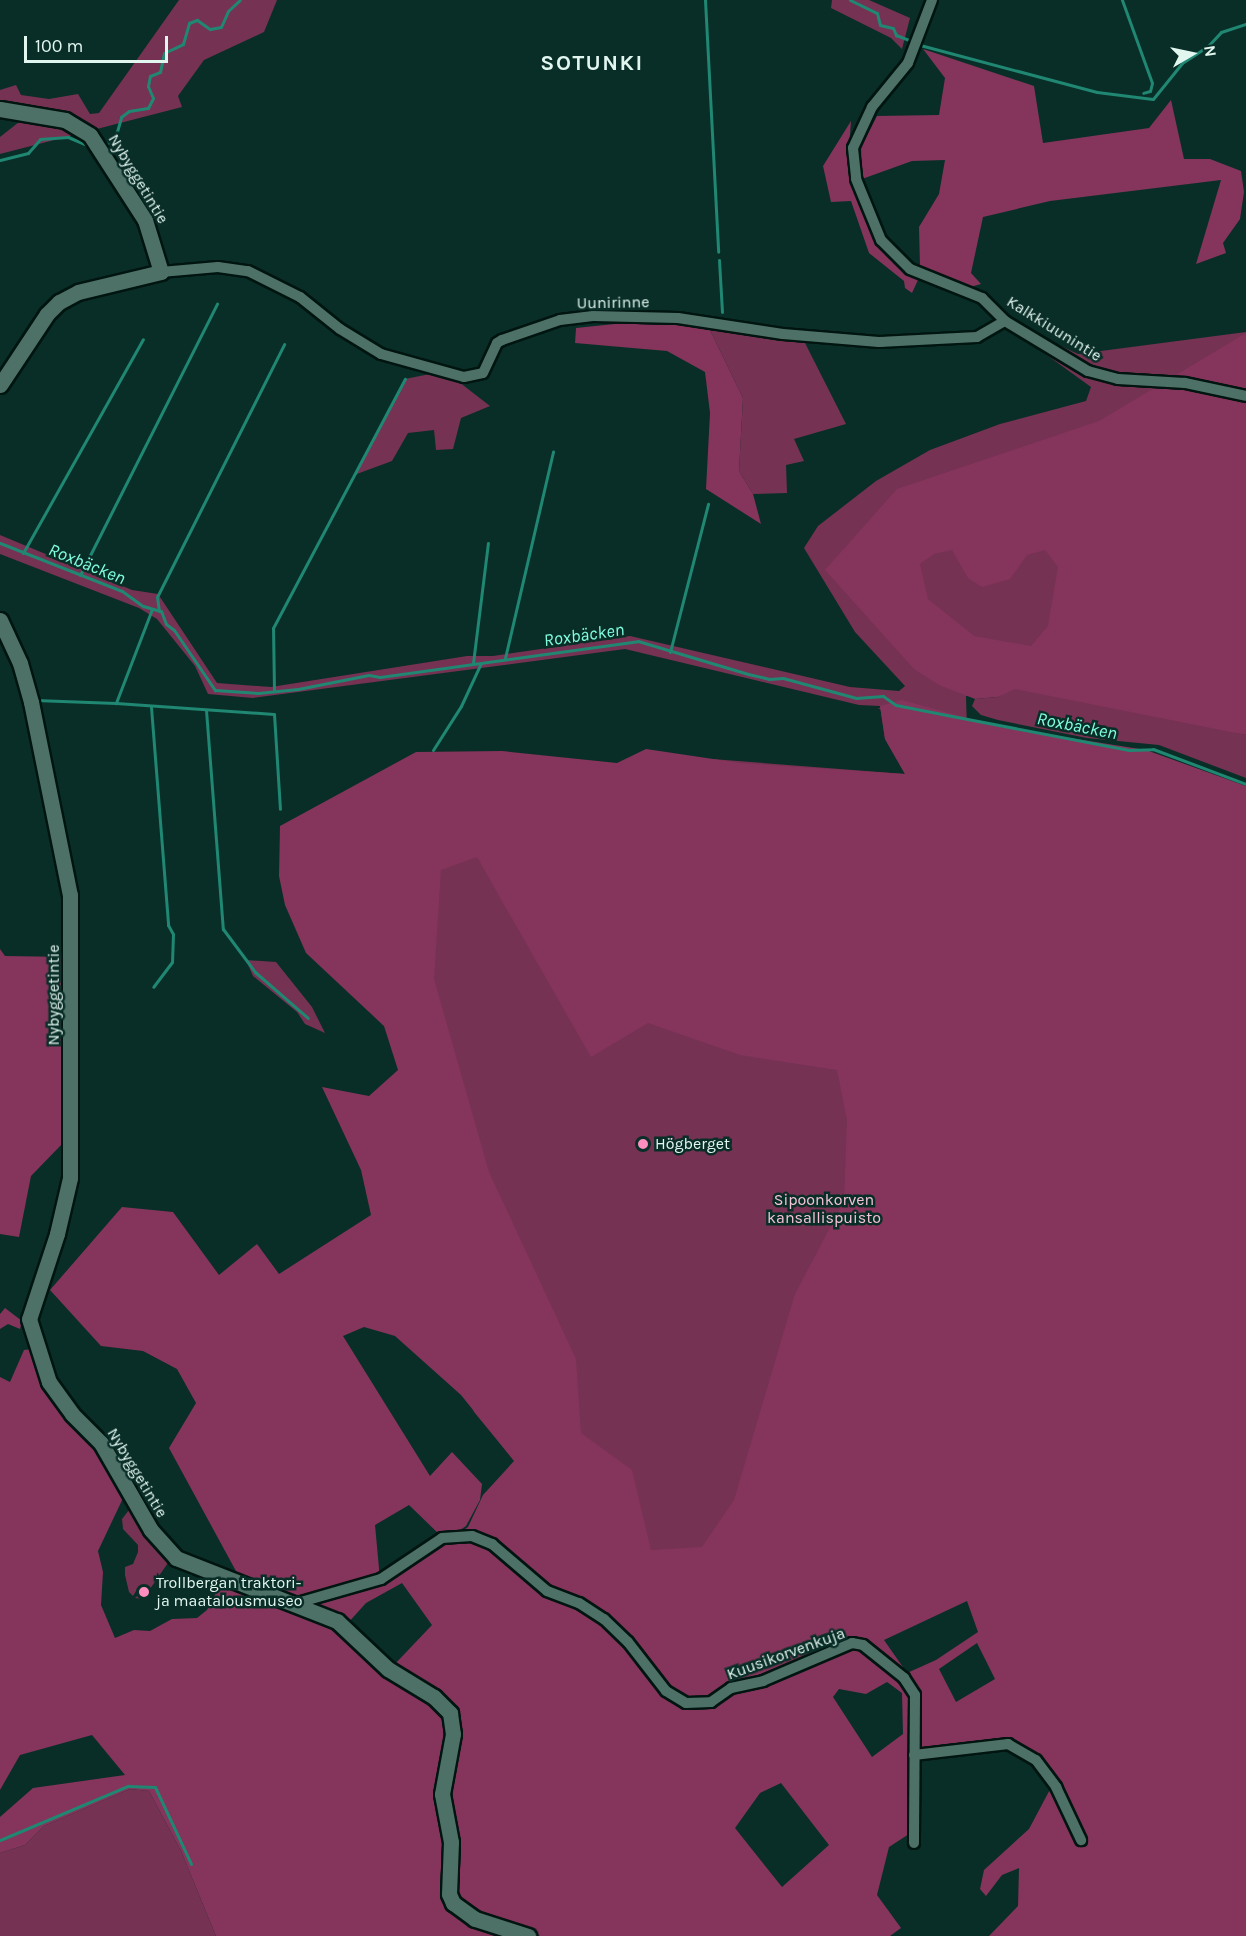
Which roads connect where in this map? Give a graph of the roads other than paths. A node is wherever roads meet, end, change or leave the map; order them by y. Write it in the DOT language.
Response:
graph roads {
  1 [pos="932,0"];
  2 [pos="0,109"];
  3 [pos="161,272"];
  4 [pos="1005,321"];
  5 [pos="0,384"];
  6 [pos="1246,396"];
  7 [pos="0,620"];
  8 [pos="294,1605"];
  9 [pos="914,1755"];
  10 [pos="1081,1840"];
  11 [pos="914,1843"];
  12 [pos="528,1936"];
  1 -- 4 [label="street, Kalkkiuunintie"];
  2 -- 3 [label="street, Nybyggetintie"];
  3 -- 4 [label="street, Uunirinne"];
  3 -- 5 [label="street"];
  4 -- 6 [label="street, Kalkkiuunintie"];
  7 -- 8 [label="street, Nybyggetintie"];
  8 -- 9 [label="street, Kuusikorvenkuja"];
  8 -- 12 [label="street, Nybyggetintie"];
  9 -- 10 [label="street"];
  9 -- 11 [label="street, Kuusikorvenkuja"];
}
